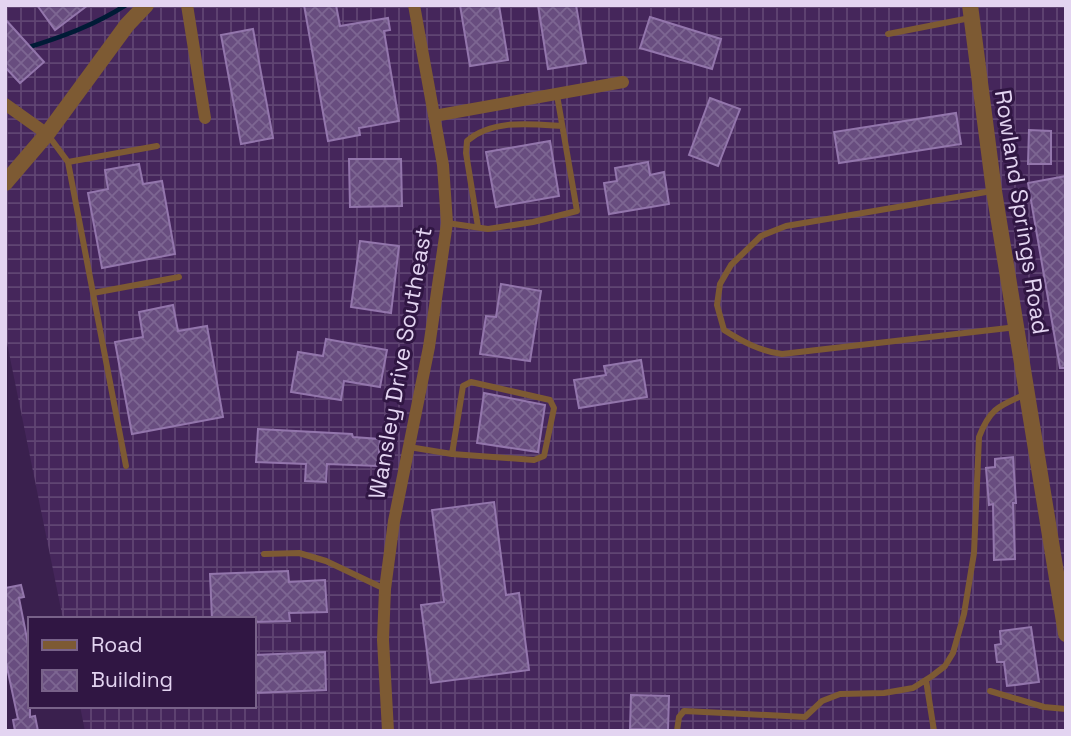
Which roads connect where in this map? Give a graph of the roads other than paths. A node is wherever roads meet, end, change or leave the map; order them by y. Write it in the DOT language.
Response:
graph roads {
  1 [pos="146,5"];
  2 [pos="187,5"];
  3 [pos="414,5"];
  4 [pos="971,11"];
  5 [pos="888,34"];
  6 [pos="623,82"];
  7 [pos="556,94"];
  8 [pos="5,104"];
  9 [pos="434,116"];
  10 [pos="205,118"];
  11 [pos="562,126"];
  12 [pos="47,134"];
  13 [pos="157,145"];
  14 [pos="68,162"];
  15 [pos="7,175"];
  16 [pos="994,191"];
  17 [pos="447,223"];
  18 [pos="478,228"];
  19 [pos="179,277"];
  20 [pos="93,293"];
  21 [pos="1017,327"];
  22 [pos="1028,393"];
  23 [pos="409,447"];
  24 [pos="452,454"];
  25 [pos="126,466"];
  26 [pos="264,554"];
  27 [pos="385,589"];
  28 [pos="1066,634"];
  29 [pos="926,680"];
  30 [pos="990,691"];
  31 [pos="1066,709"];
  32 [pos="388,731"];
  33 [pos="677,731"];
  34 [pos="934,731"];
  1 -- 12 [label="street"];
  2 -- 10 [label="street"];
  3 -- 9 [label="street, Wansley Drive Southeast"];
  4 -- 5 [label="lane"];
  4 -- 16 [label="street, Rowland Springs Road"];
  6 -- 7 [label="street"];
  7 -- 9 [label="street"];
  7 -- 11 [label="lane"];
  8 -- 12 [label="street"];
  9 -- 17 [label="street, Wansley Drive Southeast"];
  11 -- 18 [label="lane"];
  11 -- 18 [label="lane"];
  12 -- 14 [label="lane"];
  12 -- 15 [label="street"];
  13 -- 14 [label="lane"];
  14 -- 20 [label="lane"];
  16 -- 21 [label="street, Rowland Springs Road"];
  16 -- 21 [label="lane"];
  17 -- 18 [label="lane"];
  17 -- 23 [label="street, Wansley Drive Southeast"];
  19 -- 20 [label="lane"];
  20 -- 25 [label="lane"];
  21 -- 22 [label="street, Rowland Springs Road"];
  22 -- 28 [label="street, Rowland Springs Road"];
  22 -- 29 [label="lane"];
  23 -- 24 [label="lane"];
  23 -- 27 [label="street, Wansley Drive Southeast"];
  24 -- 24 [label="lane"];
  26 -- 27 [label="lane"];
  27 -- 32 [label="street, Wansley Drive Southeast"];
  29 -- 33 [label="lane"];
  29 -- 34 [label="lane"];
  30 -- 31 [label="lane"];
}
